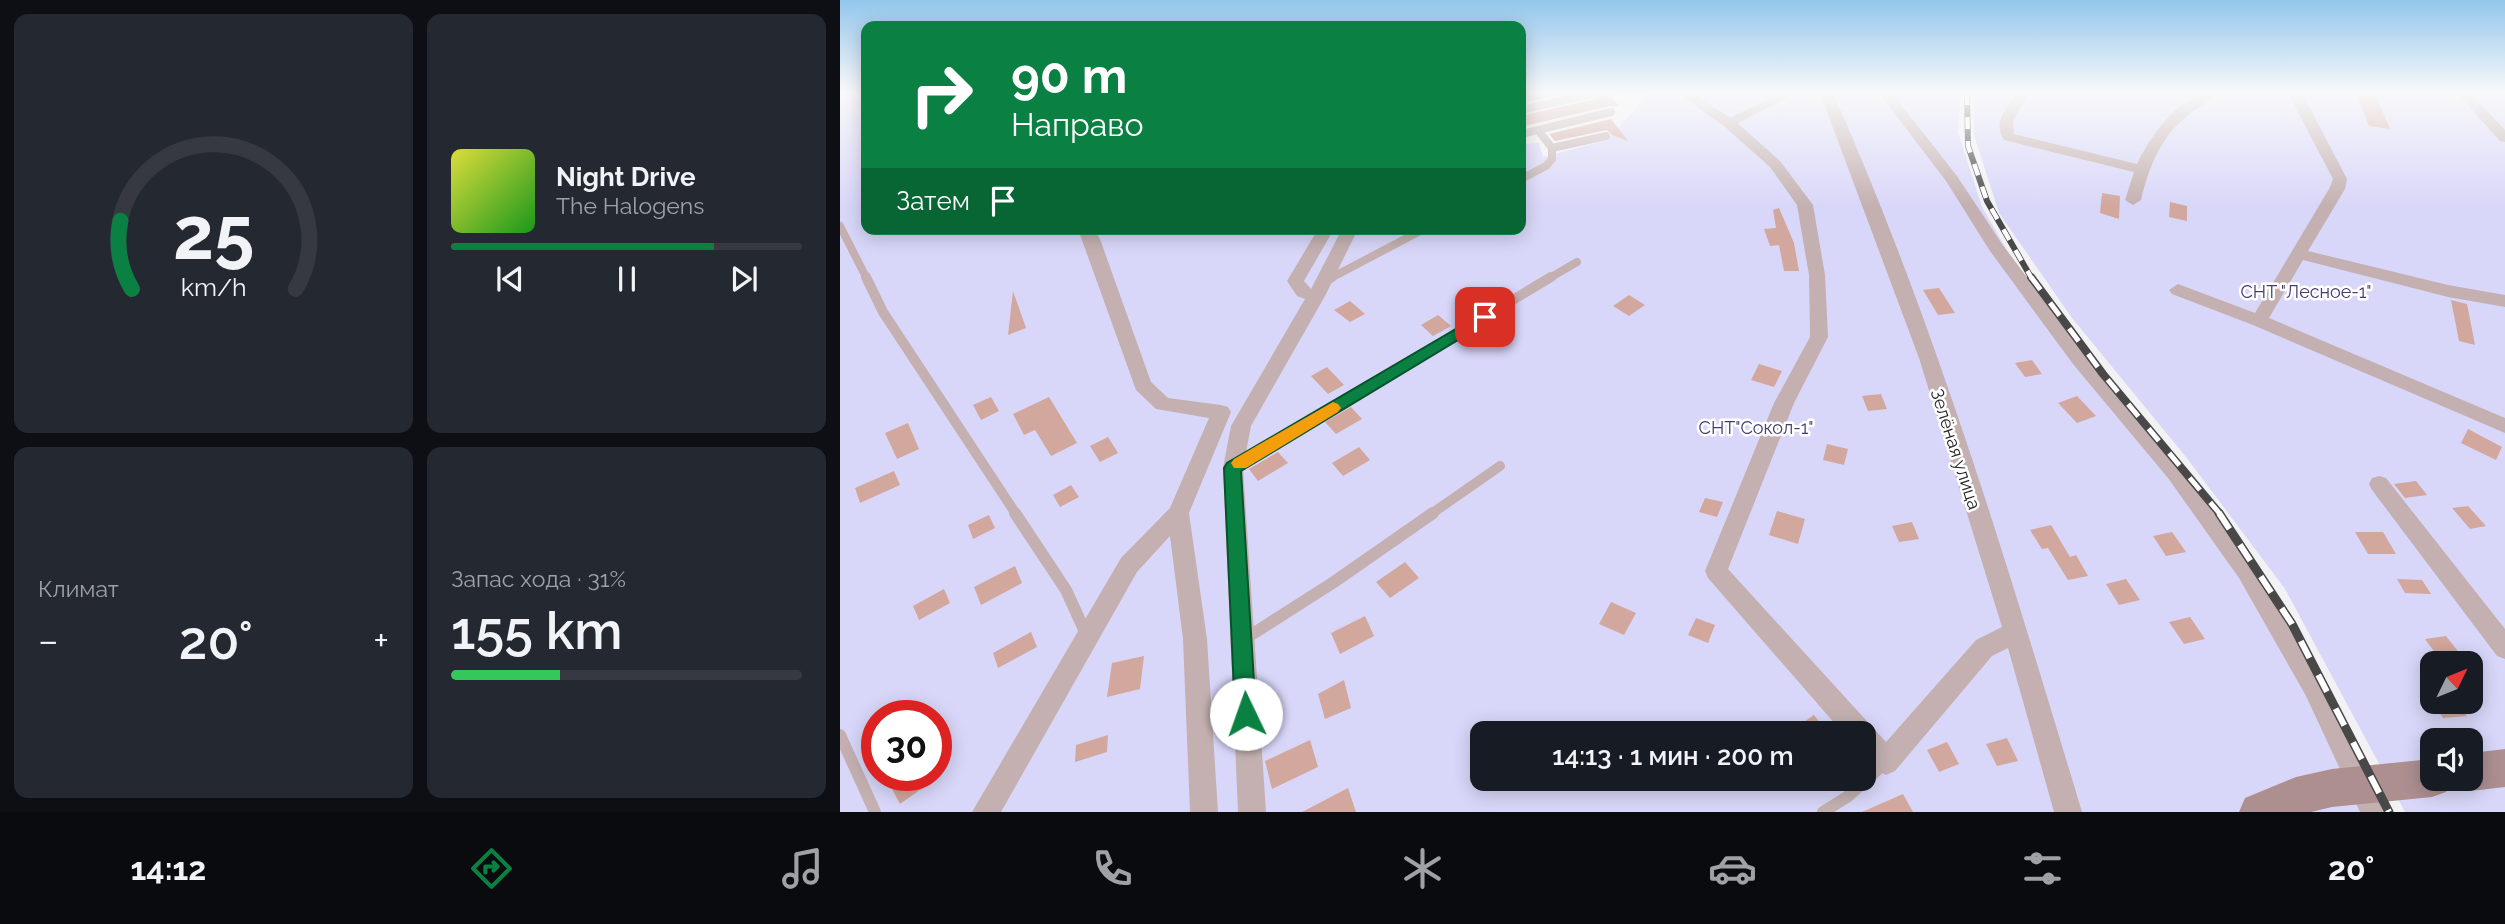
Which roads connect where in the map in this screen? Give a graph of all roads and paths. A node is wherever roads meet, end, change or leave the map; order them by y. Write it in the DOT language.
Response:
graph roads {
  1 [pos="1539,131"];
  2 [pos="1738,131"];
  3 [pos="1843,131"];
  4 [pos="1915,131"];
  5 [pos="2006,131"];
  6 [pos="2163,131"];
  7 [pos="2315,131"];
  8 [pos="1606,136"];
  9 [pos="1552,148"];
  10 [pos="2141,169"];
  11 [pos="1526,176"];
  12 [pos="2133,200"];
  13 [pos="840,226"];
  14 [pos="1090,235"];
  15 [pos="1322,235"];
  16 [pos="1347,235"];
  17 [pos="1413,235"];
  18 [pos="2298,254"];
  19 [pos="1577,262"];
  20 [pos="1320,288"];
  21 [pos="2178,290"];
  22 [pos="2505,301"];
  23 [pos="2259,321"];
  24 [pos="2505,426"];
  25 [pos="1500,466"];
  26 [pos="1233,468"];
  27 [pos="2379,484"];
  28 [pos="1178,513"];
  29 [pos="2017,632"];
  30 [pos="1088,638"];
  31 [pos="1242,641"];
  32 [pos="2505,648"];
  33 [pos="1850,721"];
  34 [pos="840,735"];
  35 [pos="1876,751"];
  36 [pos="1886,762"];
  37 [pos="2505,768"];
  38 [pos="2483,771"];
  39 [pos="2420,782"];
  40 [pos="2367,798"];
  41 [pos="875,812"];
  42 [pos="986,812"];
  43 [pos="1205,812"];
  44 [pos="1252,812"];
  45 [pos="1823,812"];
  46 [pos="2068,812"];
  47 [pos="2259,812"];
  1 -- 9 [label="lane"];
  2 -- 33 [label="street"];
  3 -- 29 [label="street, Зелёная улица"];
  4 -- 40 [label="street"];
  5 -- 10 [label="street"];
  6 -- 10 [label="street"];
  7 -- 18 [label="street"];
  8 -- 9 [label="lane"];
  9 -- 11 [label="lane"];
  10 -- 12 [label="street"];
  13 -- 30 [label="lane"];
  14 -- 28 [label="street"];
  15 -- 20 [label="street"];
  16 -- 20 [label="street"];
  17 -- 20 [label="lane"];
  18 -- 22 [label="street"];
  18 -- 23 [label="street"];
  19 -- 26 [label="lane"];
  20 -- 26 [label="street"];
  21 -- 23 [label="street"];
  23 -- 24 [label="street"];
  25 -- 31 [label="lane"];
  26 -- 31 [label="street"];
  27 -- 32 [label="street"];
  28 -- 30 [label="street"];
  28 -- 43 [label="street"];
  29 -- 36 [label="street"];
  29 -- 46 [label="street, Зелёная улица"];
  30 -- 42 [label="street"];
  31 -- 44 [label="street"];
  34 -- 41 [label="lane"];
  35 -- 36 [label="street"];
  36 -- 45 [label="lane"];
  37 -- 38 [label="street"];
  39 -- 40 [label="street"];
  40 -- 47 [label="street"];
}
